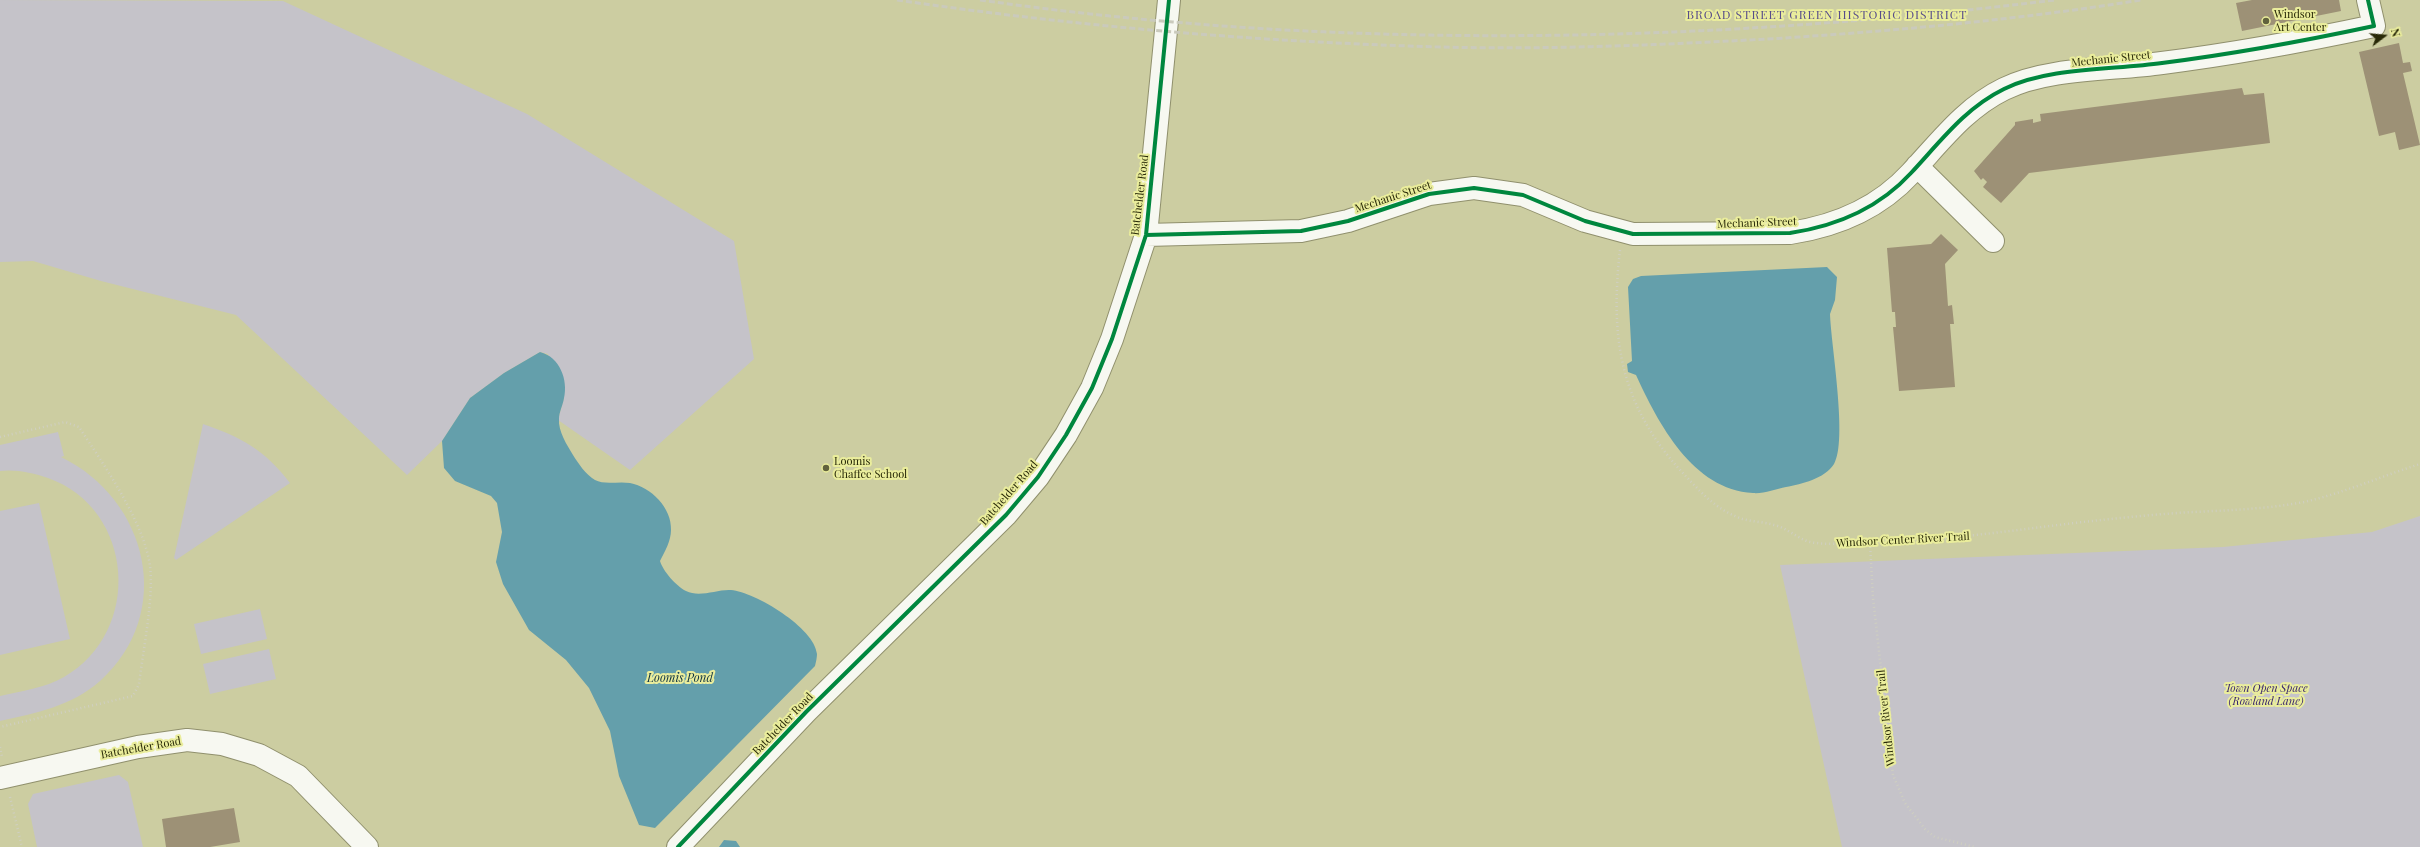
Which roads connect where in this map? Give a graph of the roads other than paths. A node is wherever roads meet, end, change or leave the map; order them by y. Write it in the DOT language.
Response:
graph roads {
  1 [pos="1169,0"];
  2 [pos="2368,0"];
  3 [pos="1917,166"];
  4 [pos="1146,235"];
  5 [pos="1993,241"];
  6 [pos="0,778"];
  7 [pos="368,847"];
  8 [pos="678,847"];
  1 -- 4 [label="street, Batchelder Road"];
  2 -- 3 [label="street, Mechanic Street"];
  3 -- 4 [label="street, Mechanic Street"];
  3 -- 5 [label="street"];
  4 -- 8 [label="street, Batchelder Road"];
  6 -- 7 [label="street, Batchelder Road"];
}
